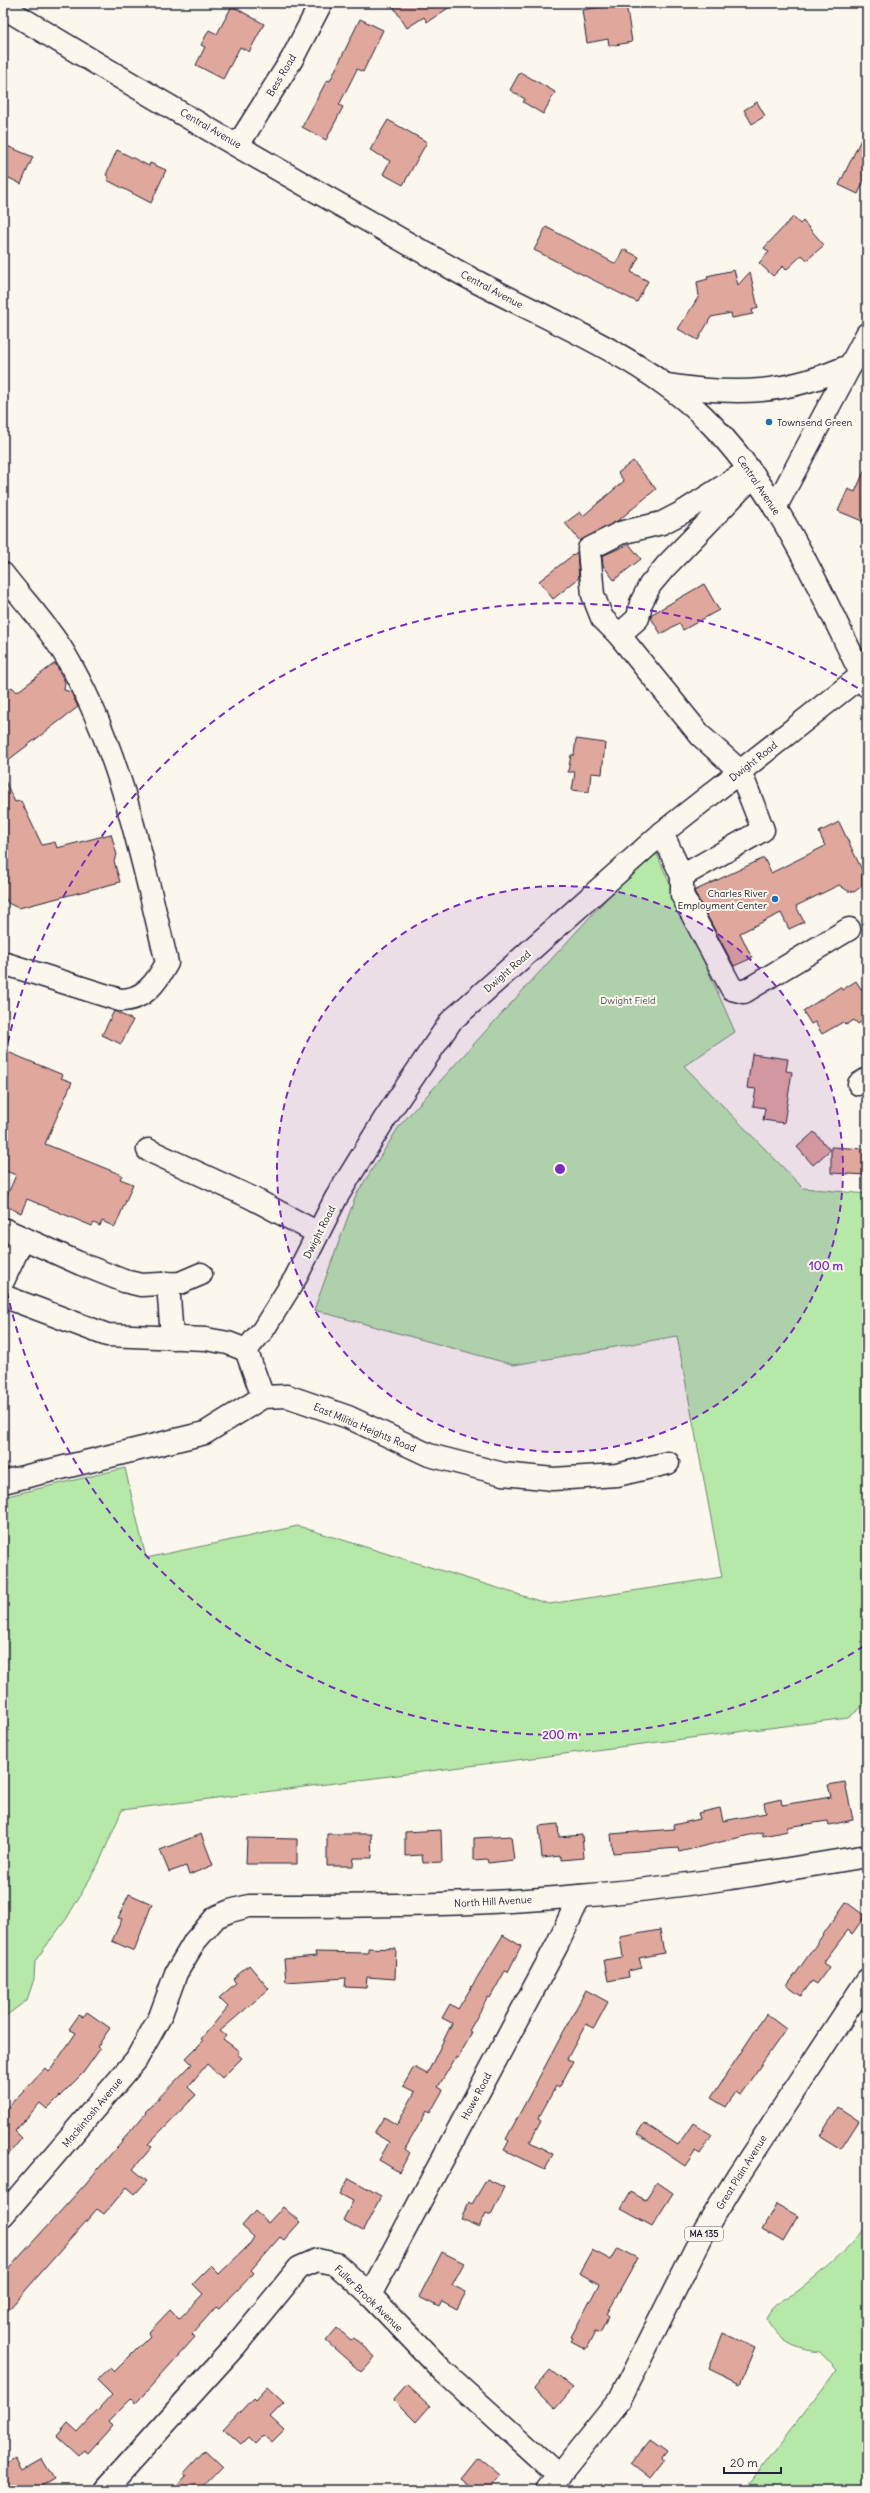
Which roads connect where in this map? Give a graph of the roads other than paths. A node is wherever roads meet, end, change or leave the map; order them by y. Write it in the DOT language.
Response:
graph roads {
  1 [pos="320,3"];
  2 [pos="3,6"];
  3 [pos="238,145"];
  4 [pos="867,334"];
  5 [pos="851,365"];
  6 [pos="668,385"];
  7 [pos="752,472"];
  8 [pos="775,508"];
  9 [pos="3,574"];
  10 [pos="619,635"];
  11 [pos="864,680"];
  12 [pos="740,771"];
  13 [pos="662,833"];
  14 [pos="682,876"];
  15 [pos="849,929"];
  16 [pos="3,963"];
  17 [pos="148,1150"];
  18 [pos="3,1229"];
  19 [pos="318,1233"];
  20 [pos="23,1238"];
  21 [pos="201,1274"];
  22 [pos="3,1281"];
  23 [pos="168,1283"];
  24 [pos="3,1296"];
  25 [pos="172,1338"];
  26 [pos="246,1350"];
  27 [pos="263,1397"];
  28 [pos="668,1463"];
  29 [pos="3,1482"];
  30 [pos="867,1856"];
  31 [pos="580,1896"];
  32 [pos="867,1980"];
  33 [pos="166,2000"];
  34 [pos="3,2215"];
  35 [pos="370,2295"];
  36 [pos="553,2483"];
  37 [pos="105,2490"];
  1 -- 3 [label="street, Bess Road"];
  2 -- 3 [label="street, Central Avenue"];
  3 -- 6 [label="street, Central Avenue"];
  4 -- 5 [label="street"];
  5 -- 6 [label="street"];
  5 -- 8 [label="street"];
  6 -- 7 [label="street, Central Avenue"];
  7 -- 8 [label="street, Central Avenue"];
  7 -- 10 [label="street"];
  7 -- 10 [label="street"];
  8 -- 11 [label="street, Central Avenue"];
  9 -- 16 [label="street"];
  10 -- 12 [label="street"];
  11 -- 12 [label="street, Dwight Road"];
  12 -- 13 [label="street, Dwight Road"];
  12 -- 14 [label="street"];
  13 -- 14 [label="street"];
  13 -- 19 [label="street, Dwight Road"];
  14 -- 15 [label="street"];
  17 -- 19 [label="street"];
  18 -- 20 [label="street"];
  19 -- 26 [label="street, Dwight Road"];
  20 -- 22 [label="street"];
  20 -- 23 [label="street"];
  21 -- 23 [label="street"];
  23 -- 25 [label="street"];
  24 -- 25 [label="street"];
  25 -- 26 [label="street"];
  26 -- 27 [label="street"];
  27 -- 28 [label="street, East Militia Heights Road"];
  27 -- 29 [label="street, East Militia Heights Road"];
  30 -- 31 [label="street, North Hill Avenue"];
  31 -- 33 [label="street, North Hill Avenue"];
  31 -- 35 [label="street, Howe Road"];
  32 -- 36 [label="street, Great Plain Avenue / MA 135"];
  33 -- 34 [label="street, Mackintosh Avenue"];
  35 -- 36 [label="street, Fuller Brook Avenue"];
  35 -- 37 [label="street, Fuller Brook Avenue"];
}
